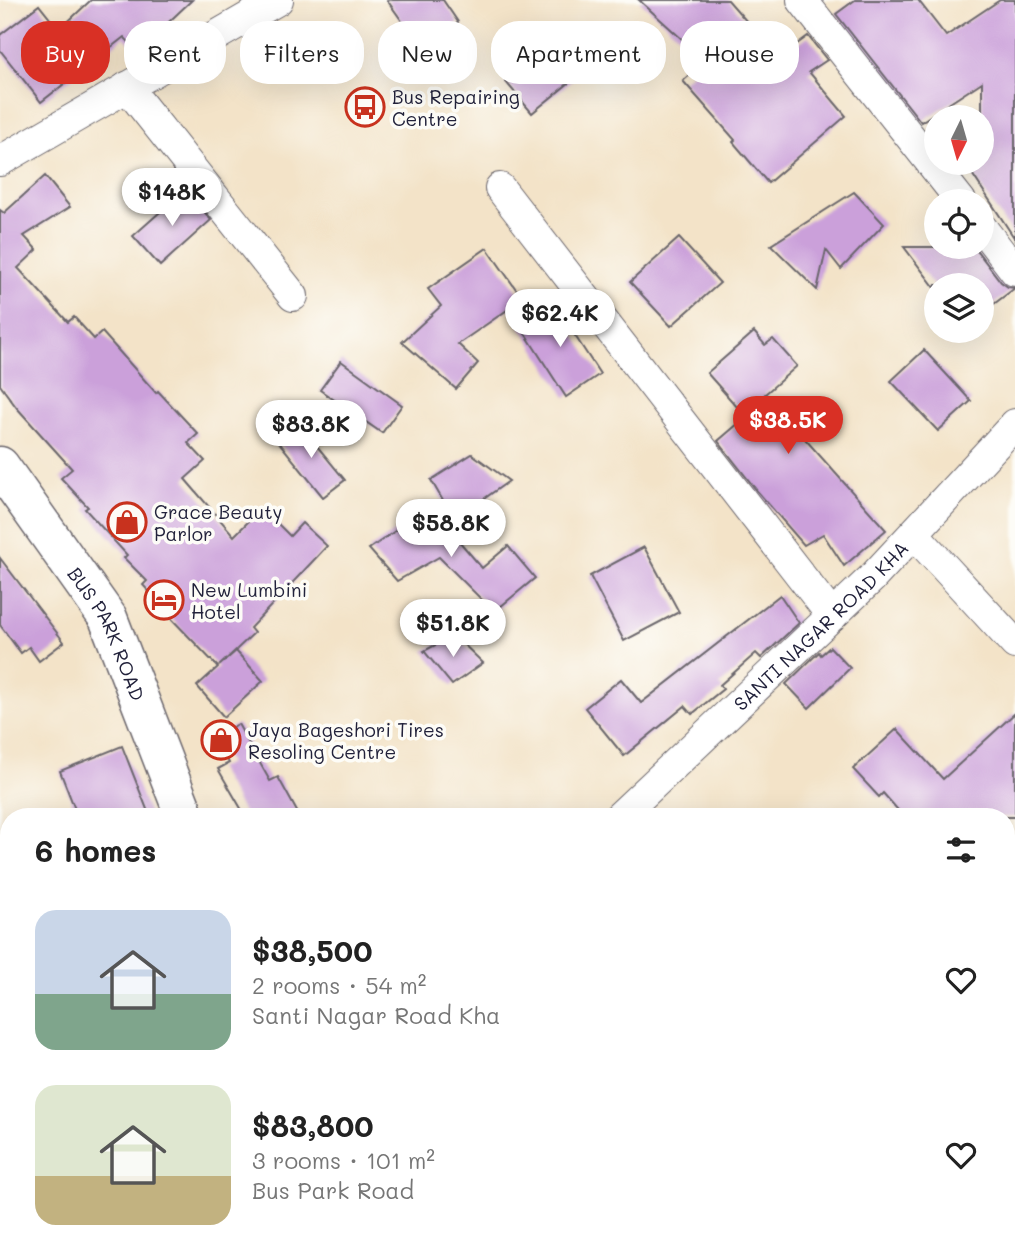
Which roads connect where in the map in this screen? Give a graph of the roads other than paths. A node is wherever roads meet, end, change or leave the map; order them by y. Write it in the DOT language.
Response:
graph roads {
  1 [pos="278,0"];
  2 [pos="802,0"];
  3 [pos="127,86"];
  4 [pos="0,161"];
  5 [pos="500,188"];
  6 [pos="952,189"];
  7 [pos="994,244"];
  8 [pos="1015,271"];
  9 [pos="293,296"];
  10 [pos="1015,424"];
  11 [pos="0,466"];
  12 [pos="914,534"];
  13 [pos="832,616"];
  14 [pos="1015,644"];
  15 [pos="182,808"];
  16 [pos="629,808"];
  1 -- 3 [label="street"];
  2 -- 6 [label="street"];
  3 -- 4 [label="street"];
  3 -- 9 [label="street"];
  5 -- 13 [label="street"];
  7 -- 8 [label="street"];
  10 -- 12 [label="street, SANTI NAGAR ROAD KHA"];
  11 -- 15 [label="main road, BUS PARK ROAD"];
  12 -- 13 [label="street, SANTI NAGAR ROAD KHA"];
  12 -- 14 [label="street"];
  13 -- 16 [label="street, SANTI NAGAR ROAD KHA"];
}
